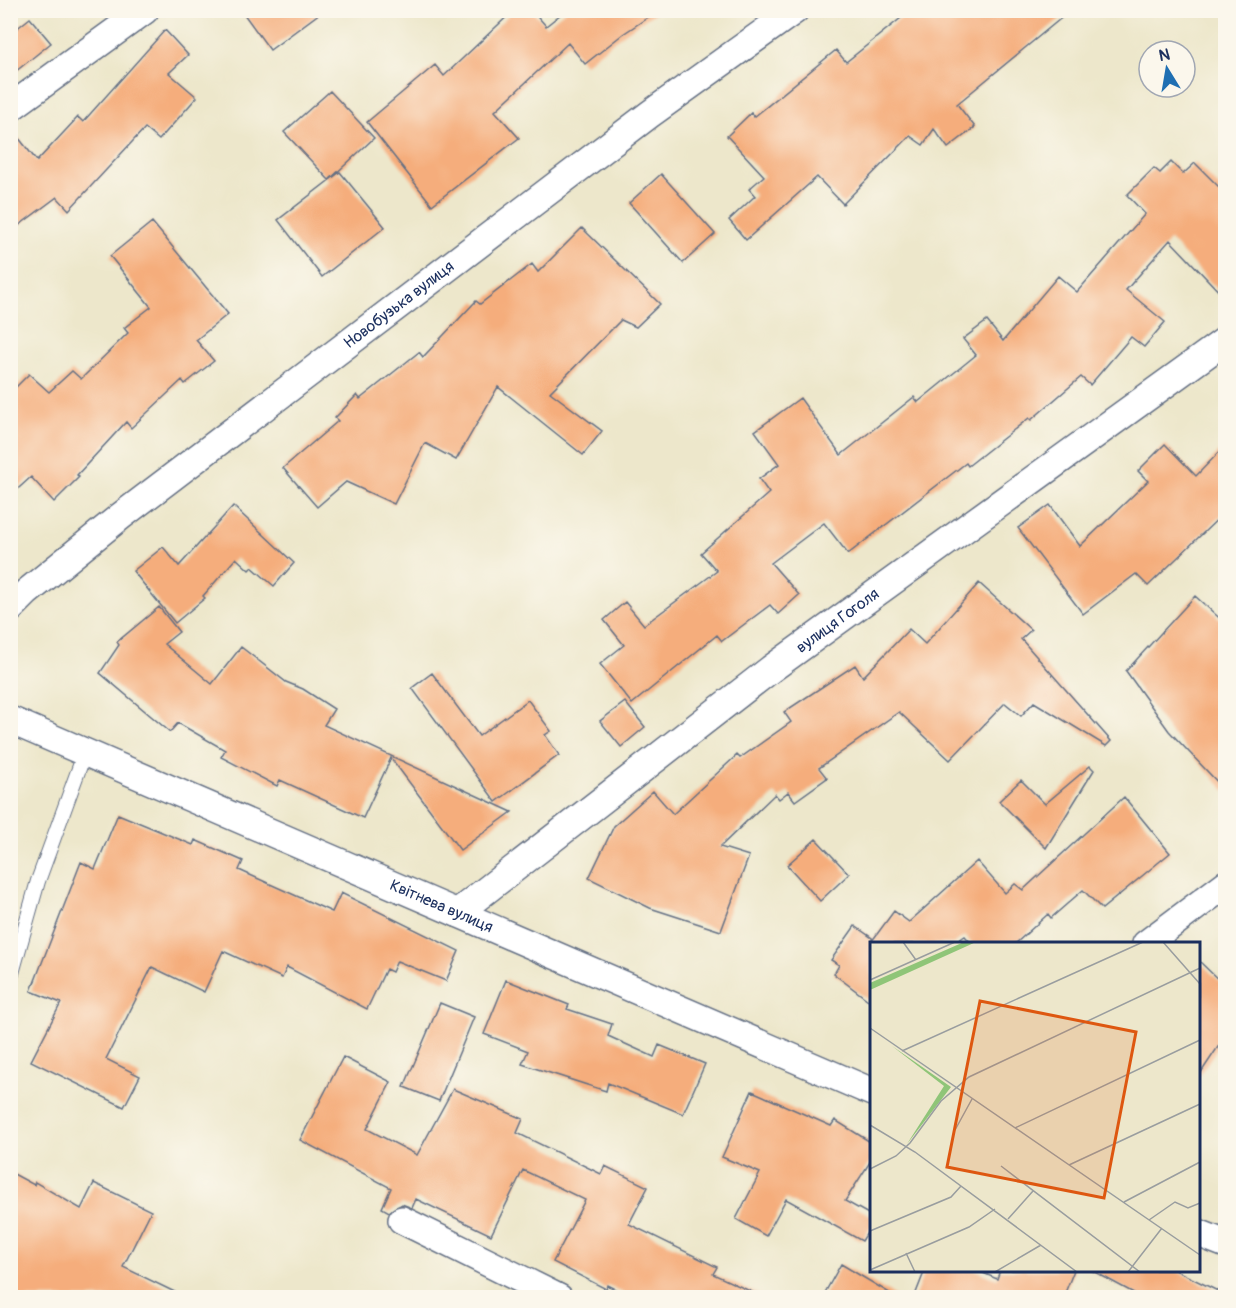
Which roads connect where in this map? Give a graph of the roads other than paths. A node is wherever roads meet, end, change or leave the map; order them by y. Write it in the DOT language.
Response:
graph roads {
  1 [pos="145,10"];
  2 [pos="795,10"];
  3 [pos="10,108"];
  4 [pos="1226,340"];
  5 [pos="10,609"];
  6 [pos="10,720"];
  7 [pos="85,752"];
  8 [pos="1226,884"];
  9 [pos="457,913"];
  10 [pos="1149,942"];
  11 [pos="10,980"];
  12 [pos="870,1091"];
  13 [pos="402,1220"];
  14 [pos="1200,1234"];
  15 [pos="1226,1244"];
  16 [pos="559,1298"];
  1 -- 3 [label="street"];
  2 -- 5 [label="street, Новобузька вулиця"];
  4 -- 9 [label="street, вулиця Гоголя"];
  6 -- 7 [label="street, Квітнева вулиця"];
  7 -- 9 [label="street, Квітнева вулиця"];
  7 -- 11 [label="lane"];
  8 -- 10 [label="street"];
  9 -- 12 [label="street, Квітнева вулиця"];
  13 -- 16 [label="street"];
  14 -- 15 [label="street"];
}
